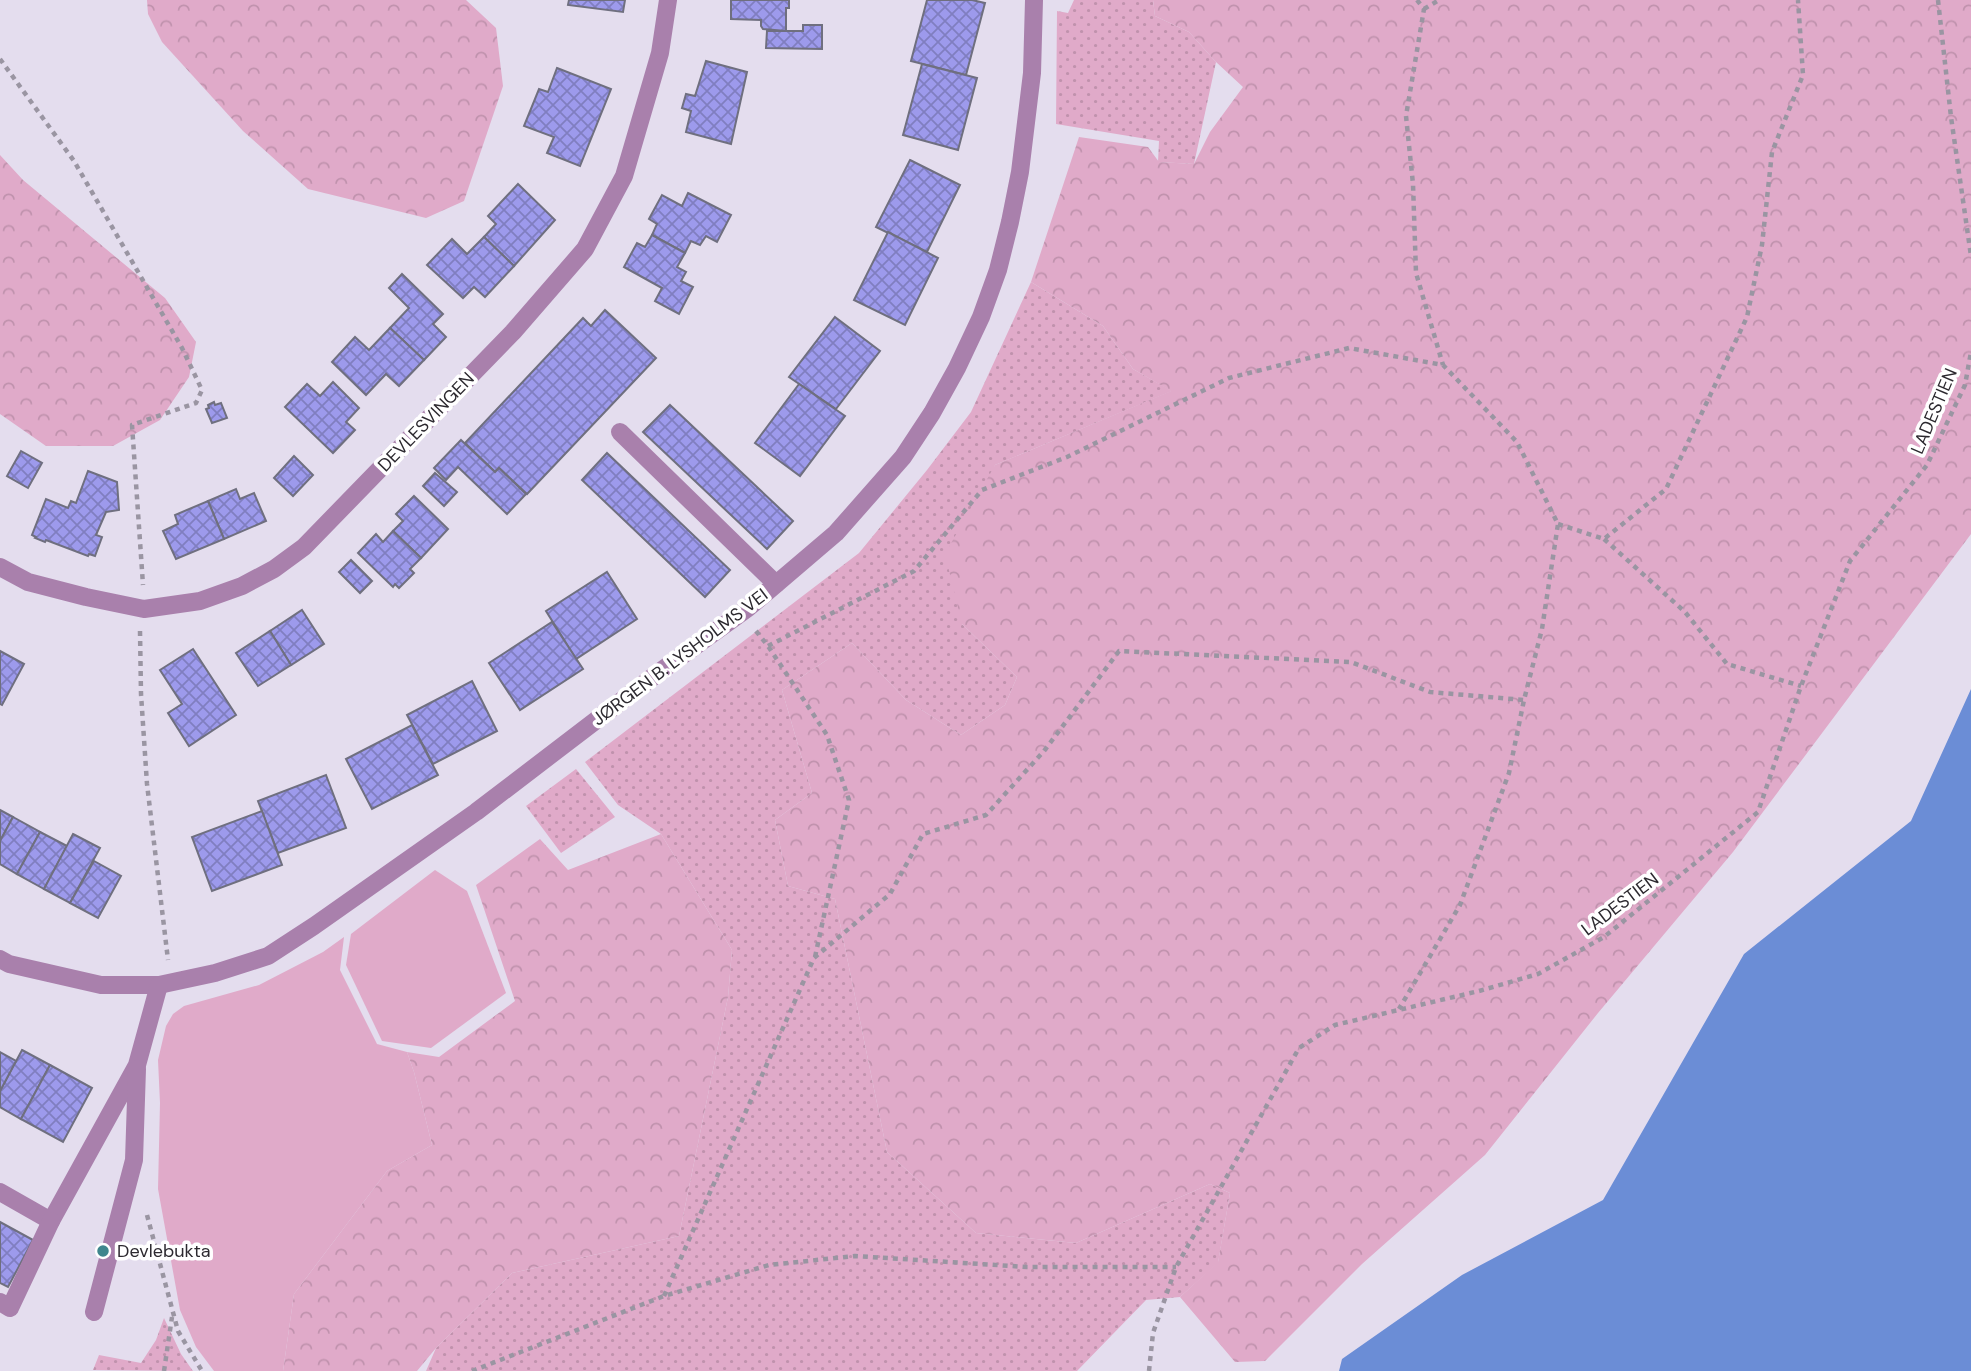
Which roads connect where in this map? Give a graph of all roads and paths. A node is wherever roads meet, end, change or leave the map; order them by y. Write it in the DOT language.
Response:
graph roads {
  1 [pos="668,0"];
  2 [pos="1034,0"];
  3 [pos="1417,0"];
  4 [pos="1439,0"];
  5 [pos="1798,0"];
  6 [pos="1938,0"];
  7 [pos="1424,9"];
  8 [pos="0,59"];
  9 [pos="1971,256"];
  10 [pos="1971,352"];
  11 [pos="1443,365"];
  12 [pos="620,432"];
  13 [pos="1558,524"];
  14 [pos="1604,539"];
  15 [pos="0,567"];
  16 [pos="776,584"];
  17 [pos="144,609"];
  18 [pos="751,625"];
  19 [pos="768,646"];
  20 [pos="1801,686"];
  21 [pos="1524,701"];
  22 [pos="814,958"];
  23 [pos="0,959"];
  24 [pos="164,984"];
  25 [pos="1399,1009"];
  26 [pos="137,1065"];
  27 [pos="0,1192"];
  28 [pos="146,1209"];
  29 [pos="51,1221"];
  30 [pos="1176,1267"];
  31 [pos="664,1296"];
  32 [pos="0,1302"];
  33 [pos="94,1312"];
  34 [pos="172,1312"];
  35 [pos="164,1371"];
  36 [pos="202,1371"];
  37 [pos="472,1371"];
  38 [pos="1149,1371"];
  1 -- 17 [label="street, DEVLESVINGEN"];
  2 -- 16 [label="street, JØRGEN B. LYSHOLMS VEI"];
  3 -- 7 [label="path"];
  4 -- 7 [label="path"];
  5 -- 14 [label="path"];
  6 -- 9 [label="path"];
  7 -- 11 [label="path"];
  8 -- 17 [label="path"];
  10 -- 20 [label="path, LADESTIEN"];
  11 -- 13 [label="path"];
  11 -- 19 [label="path"];
  12 -- 16 [label="street"];
  13 -- 14 [label="path"];
  13 -- 21 [label="path"];
  14 -- 20 [label="path"];
  15 -- 17 [label="street, DEVLESVINGEN"];
  16 -- 24 [label="street, JØRGEN B. LYSHOLMS VEI"];
  17 -- 24 [label="path"];
  18 -- 19 [label="path"];
  19 -- 22 [label="path"];
  20 -- 25 [label="path, LADESTIEN"];
  21 -- 22 [label="path"];
  21 -- 25 [label="path"];
  22 -- 31 [label="path"];
  23 -- 24 [label="street, JØRGEN B. LYSHOLMS VEI"];
  24 -- 26 [label="street"];
  25 -- 30 [label="path, LADESTIEN"];
  26 -- 29 [label="street"];
  26 -- 33 [label="street"];
  27 -- 29 [label="street"];
  28 -- 34 [label="path"];
  29 -- 32 [label="street"];
  30 -- 31 [label="path"];
  30 -- 38 [label="path, LADESTIEN"];
  31 -- 37 [label="path"];
  34 -- 35 [label="path"];
  34 -- 36 [label="path"];
}
